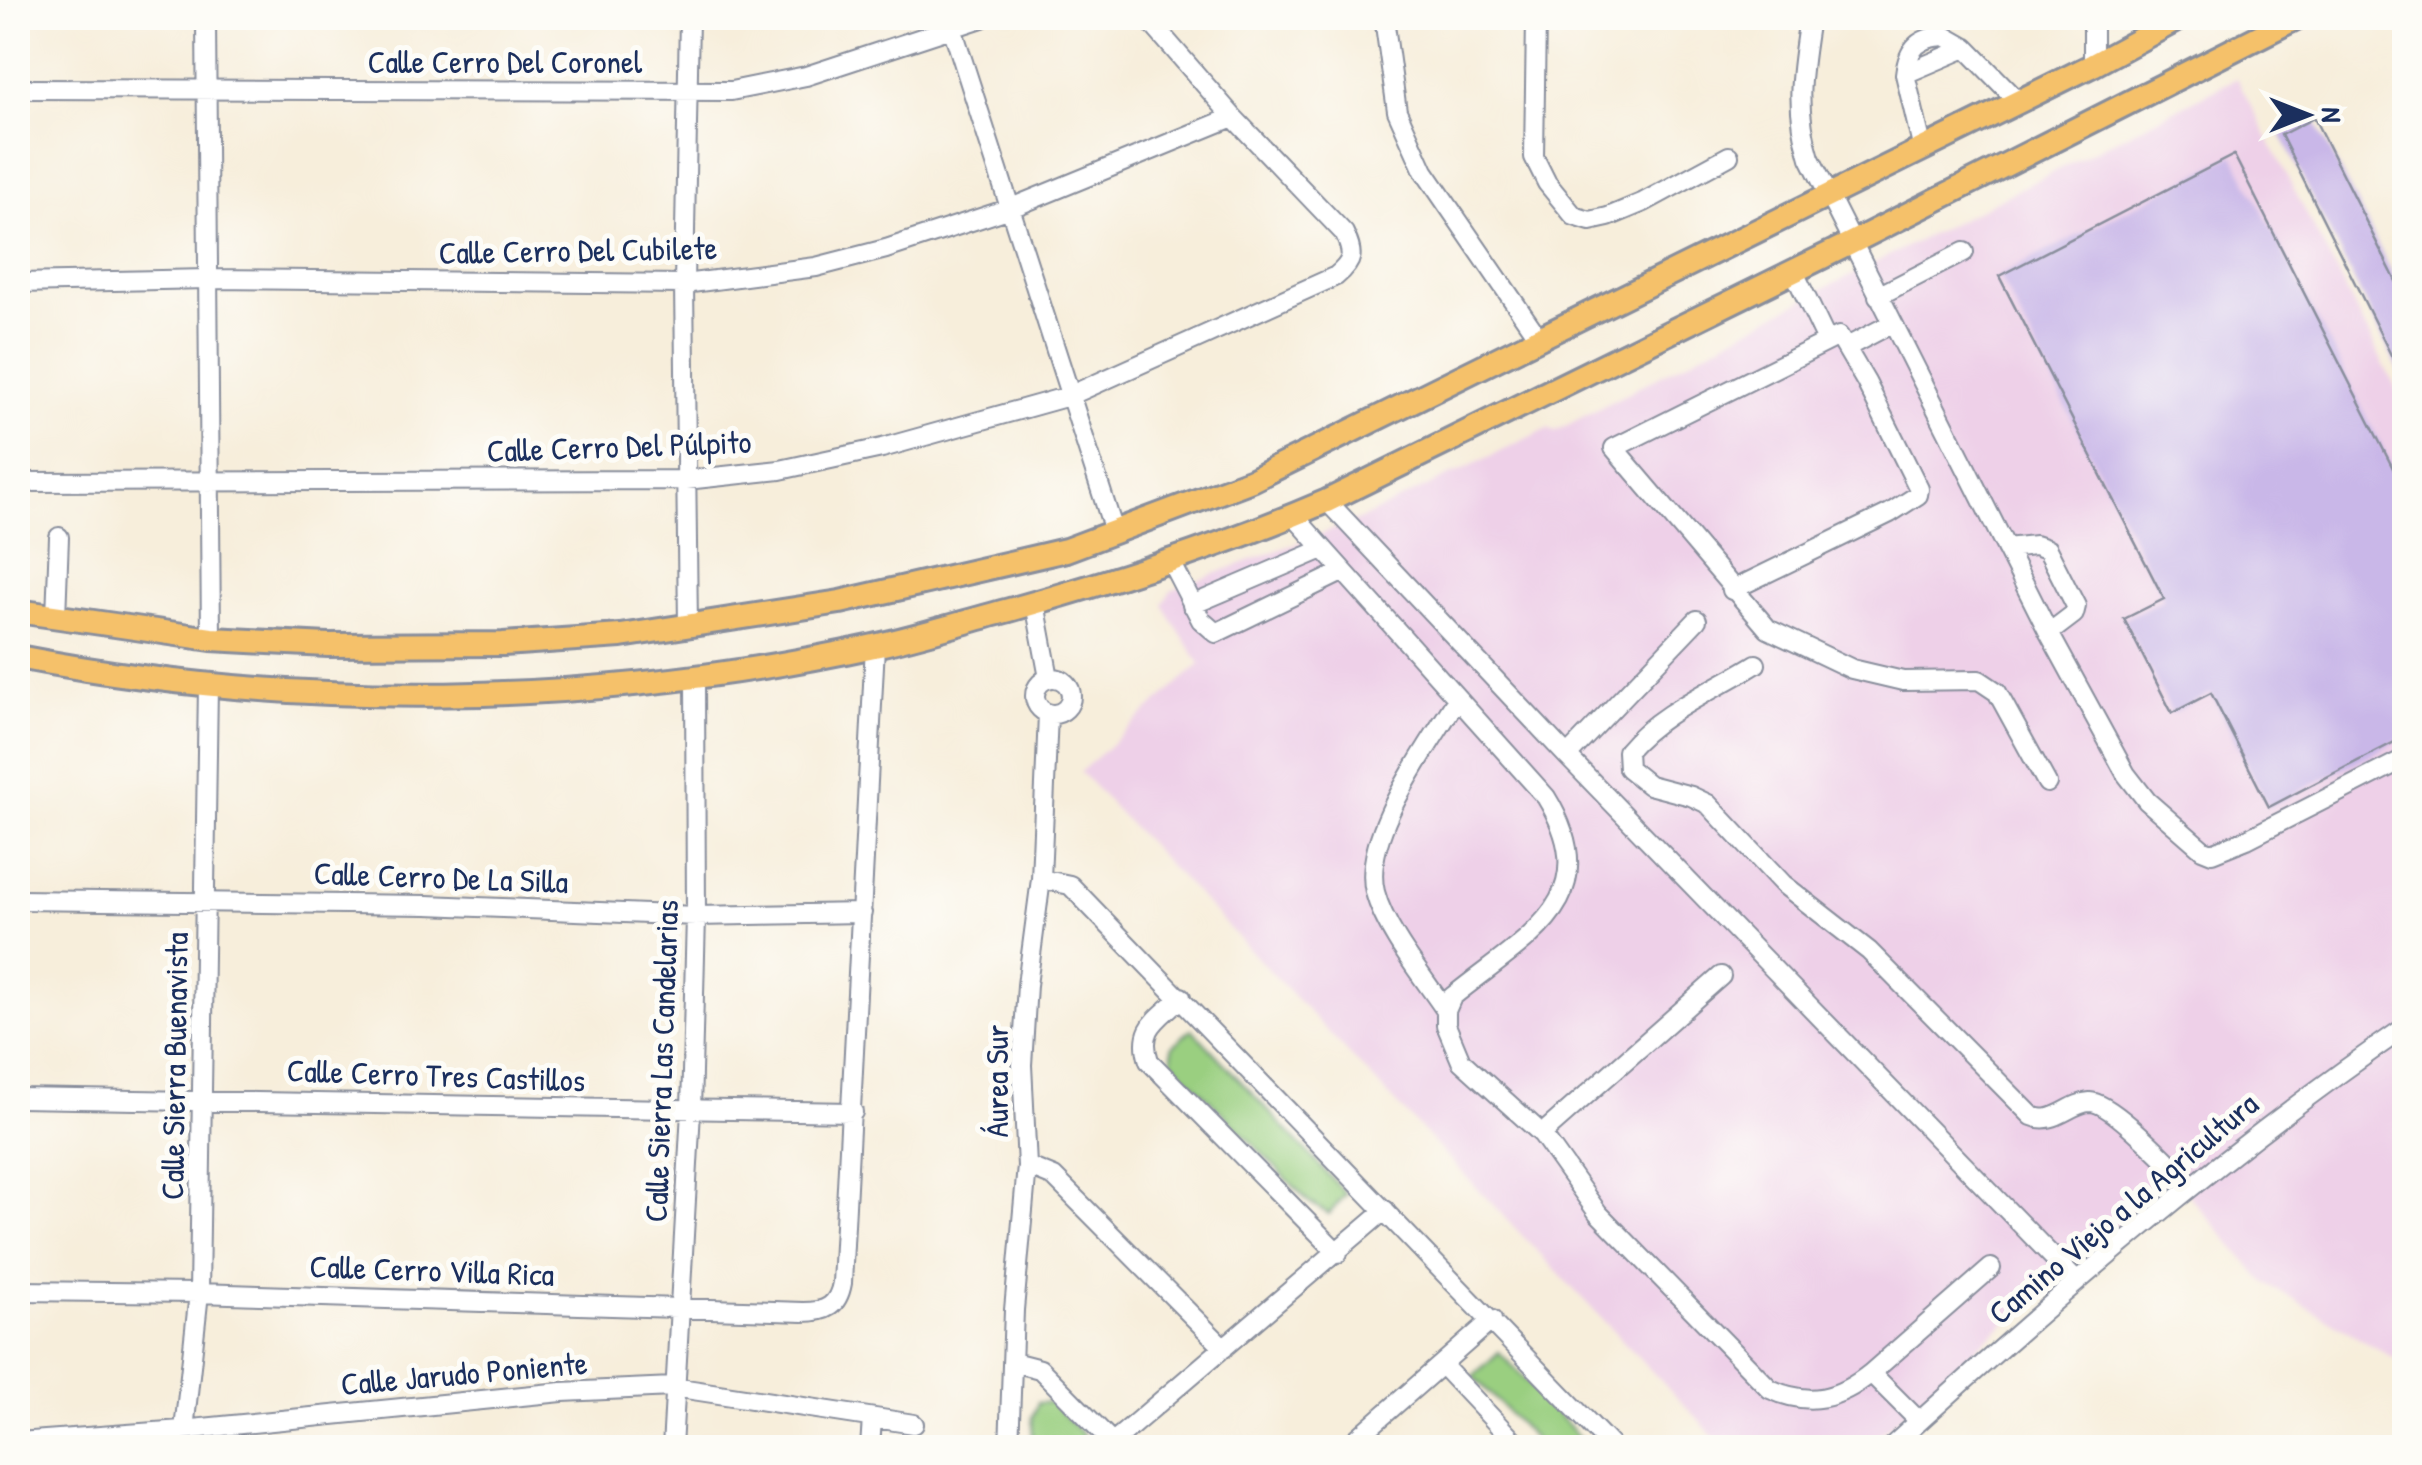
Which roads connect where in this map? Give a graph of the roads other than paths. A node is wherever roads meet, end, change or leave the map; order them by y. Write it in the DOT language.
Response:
graph roads {
  1 [pos="206,18"];
  2 [pos="689,18"];
  3 [pos="982,18"];
  4 [pos="1147,18"];
  5 [pos="1384,18"];
  6 [pos="1536,18"];
  7 [pos="1808,18"];
  8 [pos="2092,18"];
  9 [pos="2177,18"];
  10 [pos="2296,18"];
  11 [pos="951,24"];
  12 [pos="2093,64"];
  13 [pos="18,90"];
  14 [pos="206,91"];
  15 [pos="689,91"];
  16 [pos="2017,100"];
  17 [pos="1232,118"];
  18 [pos="1922,146"];
  19 [pos="1729,156"];
  20 [pos="1827,194"];
  21 [pos="1010,208"];
  22 [pos="1851,243"];
  23 [pos="1964,252"];
  24 [pos="1794,272"];
  25 [pos="208,279"];
  26 [pos="18,283"];
  27 [pos="684,284"];
  28 [pos="1878,296"];
  29 [pos="1891,324"];
  30 [pos="1538,337"];
  31 [pos="1827,340"];
  32 [pos="1848,348"];
  33 [pos="1068,396"];
  34 [pos="210,480"];
  35 [pos="686,480"];
  36 [pos="18,482"];
  37 [pos="1327,501"];
  38 [pos="1294,516"];
  39 [pos="1114,531"];
  40 [pos="59,538"];
  41 [pos="2006,548"];
  42 [pos="1322,549"];
  43 [pos="1171,562"];
  44 [pos="1342,572"];
  45 [pos="1732,590"];
  46 [pos="1035,603"];
  47 [pos="1192,605"];
  48 [pos="18,611"];
  49 [pos="56,618"];
  50 [pos="1697,620"];
  51 [pos="688,627"];
  52 [pos="2049,633"];
  53 [pos="211,639"];
  54 [pos="876,646"];
  55 [pos="18,657"];
  56 [pos="1756,664"];
  57 [pos="694,676"];
  58 [pos="1049,678"];
  59 [pos="208,685"];
  60 [pos="1457,698"];
  61 [pos="1048,714"];
  62 [pos="1567,756"];
  63 [pos="2404,759"];
  64 [pos="2047,784"];
  65 [pos="1041,879"];
  66 [pos="18,900"];
  67 [pos="206,902"];
  68 [pos="862,914"];
  69 [pos="696,916"];
  70 [pos="1721,976"];
  71 [pos="1181,997"];
  72 [pos="1446,1011"];
  73 [pos="2404,1028"];
  74 [pos="18,1098"];
  75 [pos="204,1098"];
  76 [pos="691,1112"];
  77 [pos="853,1112"];
  78 [pos="1542,1134"];
  79 [pos="1026,1166"];
  80 [pos="2192,1185"];
  81 [pos="1385,1210"];
  82 [pos="1338,1253"];
  83 [pos="1991,1268"];
  84 [pos="2077,1282"];
  85 [pos="18,1291"];
  86 [pos="200,1293"];
  87 [pos="682,1308"];
  88 [pos="1492,1320"];
  89 [pos="1224,1348"];
  90 [pos="1014,1362"];
  91 [pos="1442,1365"];
  92 [pos="1872,1373"];
  93 [pos="673,1387"];
  94 [pos="872,1418"];
  95 [pos="1919,1421"];
  96 [pos="914,1424"];
  97 [pos="182,1439"];
  98 [pos="18,1442"];
  99 [pos="1110,1445"];
  100 [pos="672,1448"];
  101 [pos="870,1448"];
  102 [pos="1009,1448"];
  103 [pos="1346,1448"];
  104 [pos="1520,1448"];
  105 [pos="1614,1448"];
  106 [pos="1890,1448"];
  1 -- 14 [label="street"];
  2 -- 15 [label="street"];
  3 -- 11 [label="street, Calle Cerro Del Coronel"];
  4 -- 17 [label="street"];
  5 -- 30 [label="street"];
  6 -- 19 [label="street"];
  7 -- 20 [label="street"];
  8 -- 12 [label="street"];
  9 -- 12 [label="main road"];
  10 -- 22 [label="main road"];
  11 -- 15 [label="street, Calle Cerro Del Coronel"];
  11 -- 21 [label="street"];
  12 -- 16 [label="main road"];
  13 -- 14 [label="street, Calle Cerro Del Coronel"];
  14 -- 15 [label="street, Calle Cerro Del Coronel"];
  14 -- 25 [label="street"];
  15 -- 27 [label="street"];
  16 -- 18 [label="main road"];
  16 -- 18 [label="street"];
  17 -- 21 [label="street, Calle Cerro Del Cubilete"];
  17 -- 33 [label="street, Calle Cerro Del Púlpito"];
  18 -- 20 [label="main road"];
  20 -- 22 [label="street"];
  20 -- 30 [label="main road"];
  21 -- 27 [label="street, Calle Cerro Del Cubilete"];
  21 -- 33 [label="street"];
  22 -- 24 [label="main road"];
  22 -- 28 [label="street"];
  23 -- 28 [label="street"];
  24 -- 31 [label="street"];
  24 -- 37 [label="main road"];
  25 -- 26 [label="street, Calle Cerro Del Cubilete"];
  25 -- 27 [label="street, Calle Cerro Del Cubilete"];
  25 -- 34 [label="street"];
  27 -- 35 [label="street"];
  28 -- 29 [label="street"];
  29 -- 32 [label="street"];
  29 -- 41 [label="street"];
  30 -- 39 [label="main road"];
  31 -- 32 [label="street"];
  31 -- 45 [label="street"];
  32 -- 45 [label="street"];
  33 -- 35 [label="street, Calle Cerro Del Púlpito"];
  33 -- 39 [label="street"];
  34 -- 35 [label="street, Calle Cerro Del Púlpito"];
  34 -- 36 [label="street, Calle Cerro Del Púlpito"];
  34 -- 53 [label="street"];
  35 -- 51 [label="street"];
  37 -- 38 [label="main road"];
  37 -- 62 [label="street"];
  38 -- 42 [label="street"];
  38 -- 43 [label="main road"];
  39 -- 51 [label="main road"];
  40 -- 49 [label="street"];
  41 -- 52 [label="street"];
  41 -- 52 [label="street"];
  42 -- 44 [label="street"];
  42 -- 47 [label="street"];
  43 -- 46 [label="main road"];
  43 -- 47 [label="street"];
  44 -- 47 [label="street"];
  44 -- 60 [label="street"];
  45 -- 64 [label="street"];
  46 -- 54 [label="main road"];
  46 -- 58 [label="street, Áurea Sur"];
  48 -- 49 [label="main road"];
  49 -- 53 [label="main road"];
  50 -- 62 [label="street"];
  51 -- 53 [label="main road"];
  52 -- 63 [label="street"];
  54 -- 57 [label="main road"];
  54 -- 68 [label="street"];
  55 -- 59 [label="main road"];
  56 -- 80 [label="street"];
  57 -- 59 [label="main road"];
  57 -- 69 [label="street, Calle Sierra Las Candelarias"];
  58 -- 61 [label="street, Áurea Sur"];
  58 -- 61 [label="street, Áurea Sur"];
  59 -- 67 [label="street, Calle Sierra Buenavista"];
  60 -- 72 [label="street"];
  60 -- 72 [label="street"];
  61 -- 65 [label="street, Áurea Sur"];
  62 -- 84 [label="street"];
  65 -- 71 [label="street"];
  65 -- 79 [label="street, Áurea Sur"];
  66 -- 67 [label="street, Calle Cerro De La Silla"];
  67 -- 69 [label="street, Calle Cerro De La Silla"];
  67 -- 75 [label="street, Calle Sierra Buenavista"];
  68 -- 69 [label="street, Calle Cerro De La Silla"];
  68 -- 77 [label="street"];
  69 -- 76 [label="street, Calle Sierra Las Candelarias"];
  70 -- 78 [label="street"];
  71 -- 81 [label="street"];
  71 -- 82 [label="street"];
  72 -- 78 [label="street"];
  73 -- 80 [label="street, Camino Viejo a la Agricultura"];
  74 -- 75 [label="street, Calle Cerro Tres Castillos"];
  75 -- 76 [label="street, Calle Cerro Tres Castillos"];
  75 -- 86 [label="street, Calle Sierra Buenavista"];
  76 -- 77 [label="street, Calle Cerro Tres Castillos"];
  76 -- 87 [label="street, Calle Sierra Las Candelarias"];
  77 -- 87 [label="street, Calle Cerro Villa Rica"];
  78 -- 92 [label="street"];
  79 -- 89 [label="street"];
  79 -- 90 [label="street, Áurea Sur"];
  80 -- 84 [label="street, Camino Viejo a la Agricultura"];
  81 -- 82 [label="street"];
  81 -- 88 [label="street"];
  82 -- 89 [label="street"];
  83 -- 92 [label="street"];
  84 -- 95 [label="street, Camino Viejo a la Agricultura"];
  85 -- 86 [label="street, Calle Cerro Villa Rica"];
  86 -- 87 [label="street, Calle Cerro Villa Rica"];
  86 -- 97 [label="street, Calle Sierra Buenavista"];
  87 -- 93 [label="street, Calle Sierra Las Candelarias"];
  88 -- 91 [label="street"];
  88 -- 105 [label="street"];
  89 -- 99 [label="street"];
  90 -- 99 [label="street"];
  90 -- 102 [label="street, Áurea Sur"];
  91 -- 103 [label="street"];
  91 -- 104 [label="street"];
  92 -- 95 [label="street"];
  93 -- 94 [label="street, Calle Jarudo Poniente"];
  93 -- 97 [label="street, Calle Jarudo Poniente"];
  93 -- 100 [label="street, Calle Sierra Las Candelarias"];
  94 -- 96 [label="street, Calle Jarudo Poniente"];
  94 -- 101 [label="street"];
  95 -- 106 [label="street, Camino Viejo a la Agricultura"];
  97 -- 98 [label="street, Calle Jarudo Poniente"];
}
